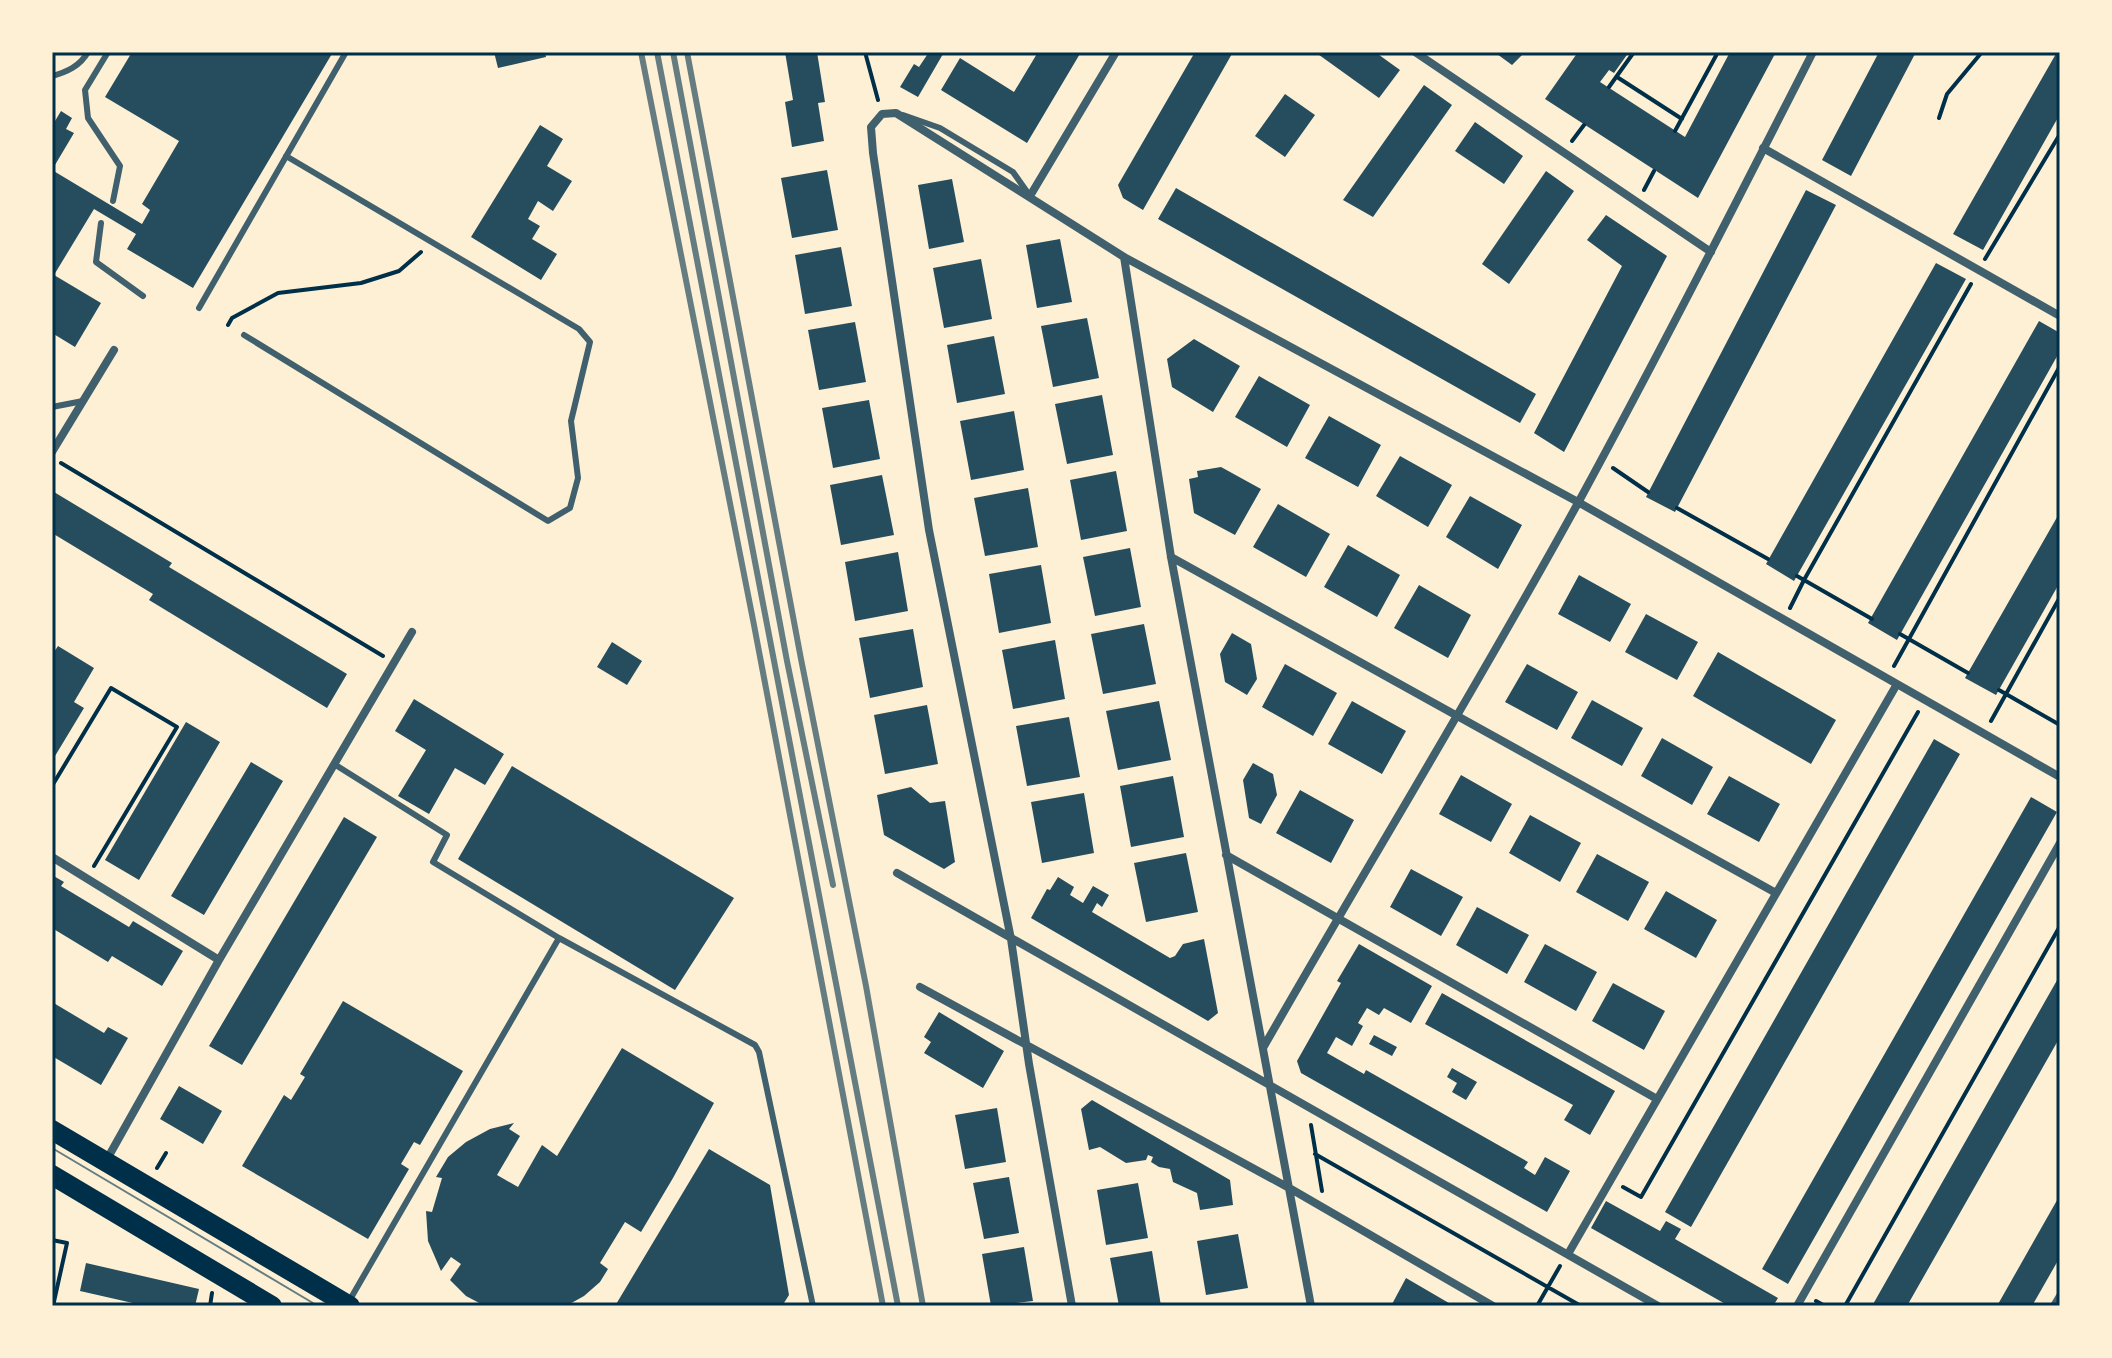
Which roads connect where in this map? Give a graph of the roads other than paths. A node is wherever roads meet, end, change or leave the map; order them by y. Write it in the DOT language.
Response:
graph roads {
  1 [pos="88,52"];
  2 [pos="108,52"];
  3 [pos="346,52"];
  4 [pos="1116,52"];
  5 [pos="1415,52"];
  6 [pos="1813,52"];
  7 [pos="52,76"];
  8 [pos="1763,148"];
  9 [pos="286,156"];
  10 [pos="1030,196"];
  11 [pos="113,201"];
  12 [pos="101,223"];
  13 [pos="1711,252"];
  14 [pos="1124,257"];
  15 [pos="143,296"];
  16 [pos="199,308"];
  17 [pos="2060,316"];
  18 [pos="244,335"];
  19 [pos="114,350"];
  20 [pos="83,401"];
  21 [pos="52,407"];
  22 [pos="52,455"];
  23 [pos="1578,502"];
  24 [pos="1171,557"];
  25 [pos="412,632"];
  26 [pos="1897,684"];
  27 [pos="1458,715"];
  28 [pos="334,764"];
  29 [pos="2060,777"];
  30 [pos="2060,843"];
  31 [pos="1226,855"];
  32 [pos="52,857"];
  33 [pos="897,873"];
  34 [pos="1776,893"];
  35 [pos="1337,918"];
  36 [pos="559,938"];
  37 [pos="1011,939"];
  38 [pos="219,960"];
  39 [pos="920,987"];
  40 [pos="1026,1044"];
  41 [pos="1263,1048"];
  42 [pos="1270,1087"];
  43 [pos="1657,1099"];
  44 [pos="52,1130"];
  45 [pos="105,1162"];
  46 [pos="52,1175"];
  47 [pos="1291,1189"];
  48 [pos="1568,1254"];
  49 [pos="2060,1296"];
  50 [pos="349,1305"];
  51 [pos="272,1306"];
  52 [pos="813,1306"];
  53 [pos="1072,1306"];
  54 [pos="1311,1306"];
  55 [pos="1493,1306"];
  56 [pos="1658,1306"];
  57 [pos="1797,1306"];
  58 [pos="2054,1306"];
  1 -- 7 [label="lane"];
  2 -- 11 [label="lane"];
  3 -- 9 [label="lane"];
  4 -- 10 [label="street"];
  5 -- 13 [label="street"];
  6 -- 8 [label="street"];
  8 -- 13 [label="street"];
  8 -- 17 [label="street"];
  9 -- 16 [label="lane"];
  9 -- 18 [label="lane"];
  10 -- 14 [label="street"];
  10 -- 37 [label="street"];
  12 -- 15 [label="lane"];
  13 -- 23 [label="street"];
  14 -- 23 [label="street"];
  14 -- 24 [label="street"];
  19 -- 20 [label="street"];
  20 -- 21 [label="lane"];
  20 -- 22 [label="street"];
  23 -- 26 [label="street"];
  23 -- 27 [label="street"];
  24 -- 27 [label="street"];
  24 -- 31 [label="street"];
  25 -- 28 [label="street"];
  26 -- 29 [label="street"];
  26 -- 34 [label="street"];
  27 -- 34 [label="street"];
  27 -- 35 [label="street"];
  28 -- 36 [label="lane"];
  28 -- 38 [label="street"];
  30 -- 57 [label="street"];
  31 -- 35 [label="street"];
  31 -- 41 [label="street"];
  32 -- 38 [label="street"];
  33 -- 37 [label="street"];
  34 -- 43 [label="street"];
  35 -- 41 [label="street"];
  35 -- 43 [label="street"];
  36 -- 50 [label="lane"];
  36 -- 52 [label="lane"];
  37 -- 40 [label="street"];
  37 -- 42 [label="street"];
  38 -- 45 [label="street"];
  39 -- 40 [label="street"];
  40 -- 47 [label="street"];
  40 -- 53 [label="street"];
  41 -- 42 [label="street"];
  42 -- 47 [label="street"];
  42 -- 48 [label="street"];
  43 -- 48 [label="street"];
  44 -- 45 [label="main road"];
  45 -- 50 [label="main road"];
  46 -- 51 [label="main road"];
  47 -- 54 [label="street"];
  47 -- 55 [label="street"];
  48 -- 56 [label="street"];
  49 -- 58 [label="street"];
}
